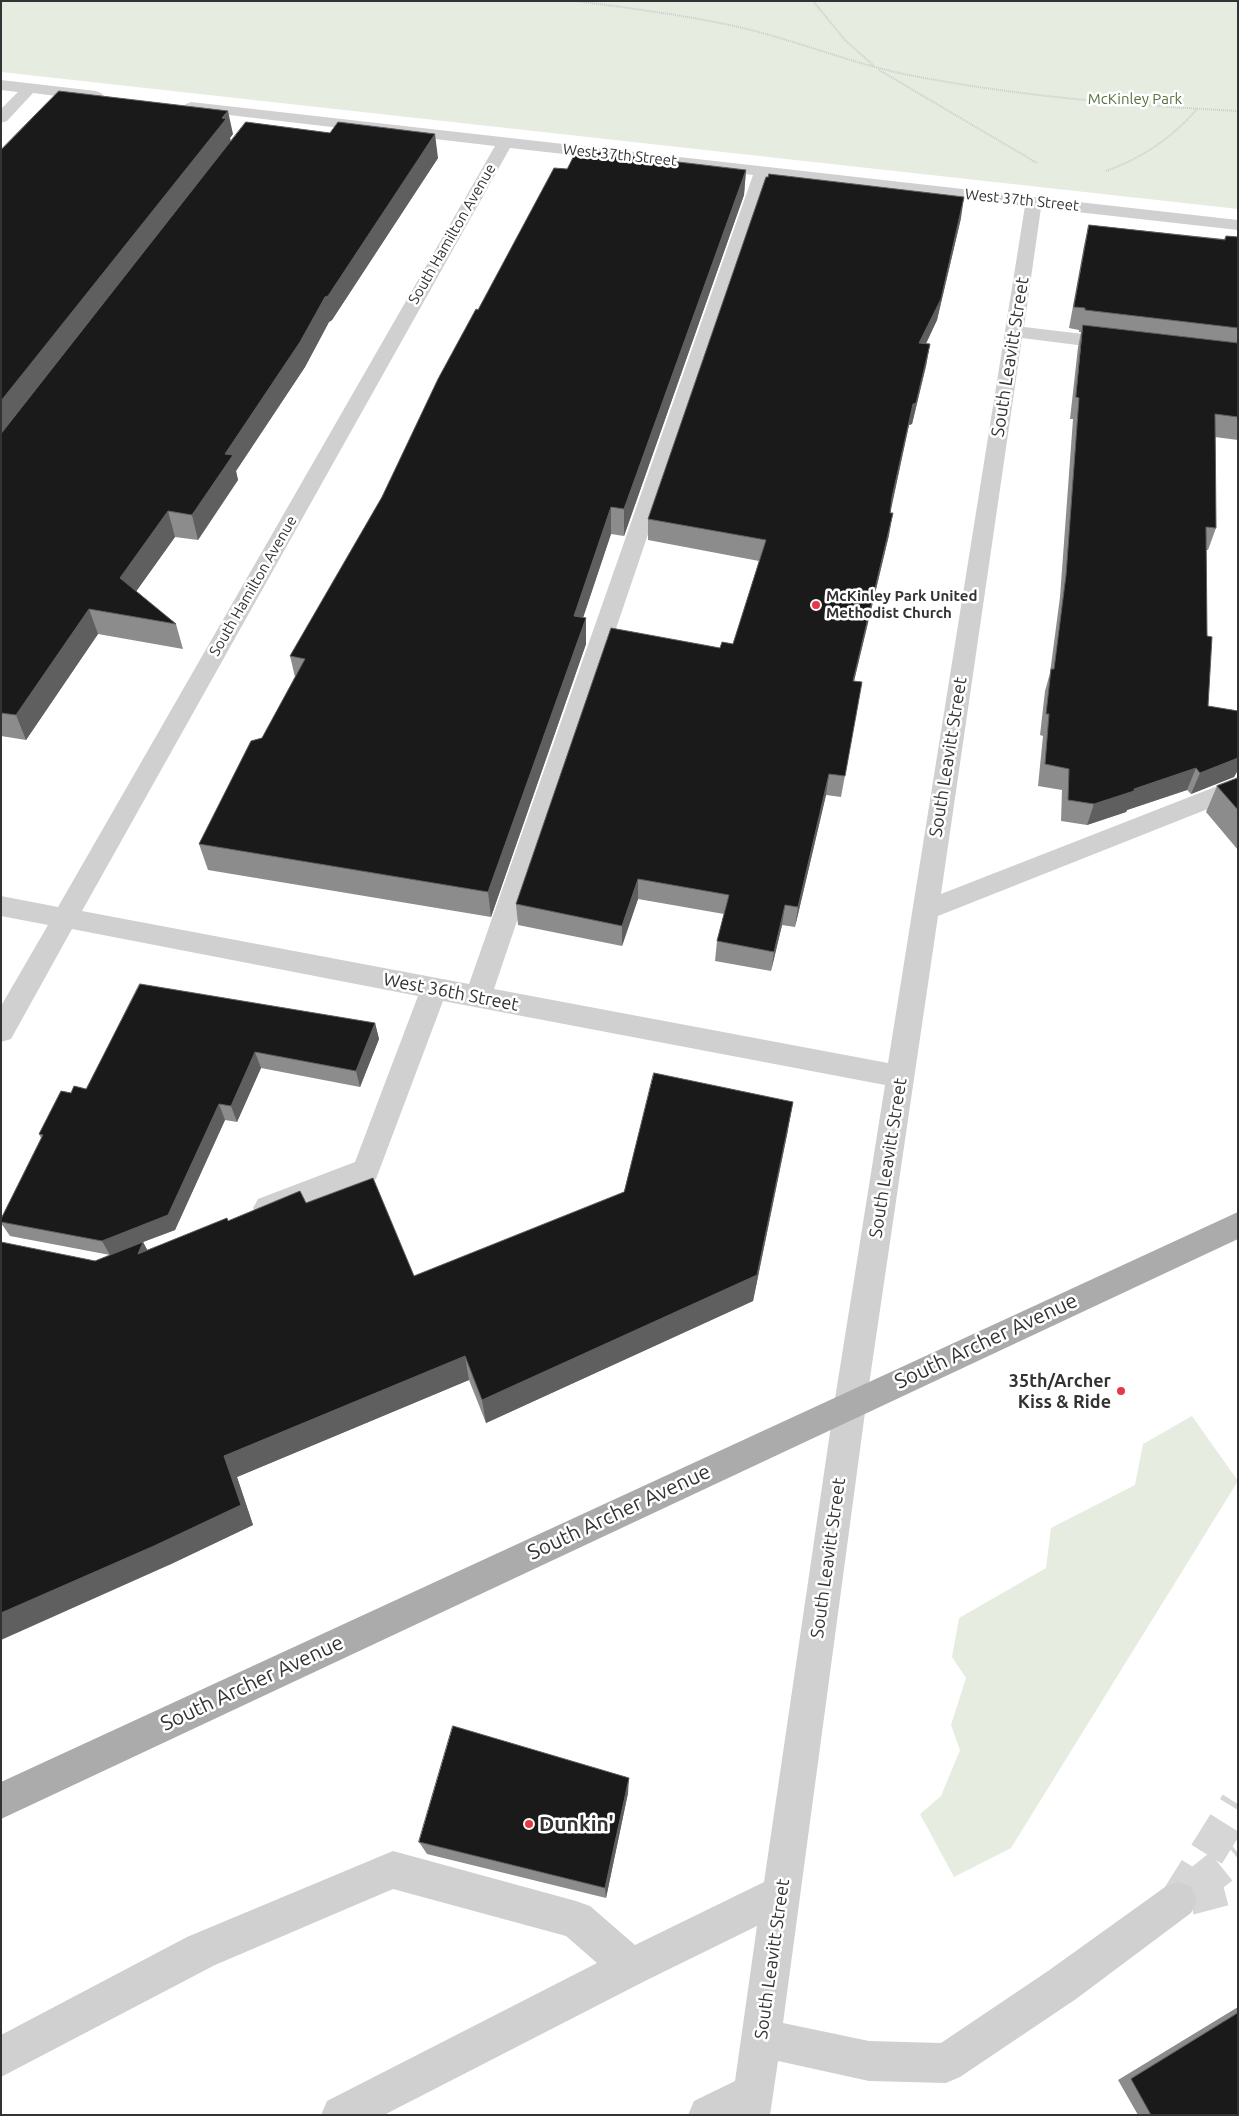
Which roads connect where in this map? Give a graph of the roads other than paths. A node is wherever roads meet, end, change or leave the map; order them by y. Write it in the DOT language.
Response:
graph roads {
  1 [pos="1,85"];
  2 [pos="30,88"];
  3 [pos="110,98"];
  4 [pos="177,105"];
  5 [pos="264,115"];
  6 [pos="1,118"];
  7 [pos="250,134"];
  8 [pos="504,142"];
  9 [pos="763,171"];
  10 [pos="1034,202"];
  11 [pos="1238,224"];
  12 [pos="1014,331"];
  13 [pos="1131,345"];
  14 [pos="1238,787"];
  15 [pos="1,906"];
  16 [pos="924,911"];
  17 [pos="65,918"];
  18 [pos="434,989"];
  19 [pos="478,997"];
  20 [pos="1,1030"];
  21 [pos="901,1077"];
  22 [pos="247,1217"];
  23 [pos="1238,1225"];
  24 [pos="850,1405"];
  25 [pos="1,1801"];
  26 [pos="781,1894"];
  27 [pos="1178,1900"];
  28 [pos="631,1967"];
  29 [pos="761,2038"];
  30 [pos="1,2057"];
  31 [pos="751,2104"];
  32 [pos="341,2115"];
  33 [pos="708,2115"];
  1 -- 2 [label="street"];
  2 -- 3 [label="street"];
  2 -- 6 [label="street"];
  4 -- 5 [label="street, West 37th Street"];
  5 -- 7 [label="street"];
  5 -- 8 [label="street, West 37th Street"];
  8 -- 9 [label="street, West 37th Street"];
  8 -- 17 [label="street, South Hamilton Avenue"];
  9 -- 10 [label="street, West 37th Street"];
  9 -- 19 [label="street"];
  10 -- 11 [label="street, West 37th Street"];
  10 -- 12 [label="street, South Leavitt Street"];
  12 -- 13 [label="street"];
  12 -- 16 [label="street, South Leavitt Street"];
  14 -- 16 [label="street"];
  15 -- 17 [label="street, West 36th Street"];
  16 -- 21 [label="street, South Leavitt Street"];
  17 -- 18 [label="street, West 36th Street"];
  17 -- 20 [label="street, South Hamilton Avenue"];
  18 -- 19 [label="street, West 36th Street"];
  18 -- 22 [label="street"];
  19 -- 21 [label="street, West 36th Street"];
  21 -- 24 [label="street, South Leavitt Street"];
  23 -- 24 [label="main road, South Archer Avenue"];
  24 -- 25 [label="main road, South Archer Avenue"];
  24 -- 26 [label="street, South Leavitt Street"];
  26 -- 28 [label="street"];
  26 -- 29 [label="street, South Leavitt Street"];
  27 -- 29 [label="street"];
  28 -- 30 [label="street"];
  28 -- 32 [label="street"];
  29 -- 31 [label="street, South Leavitt Street"];
  31 -- 33 [label="street"];
}
